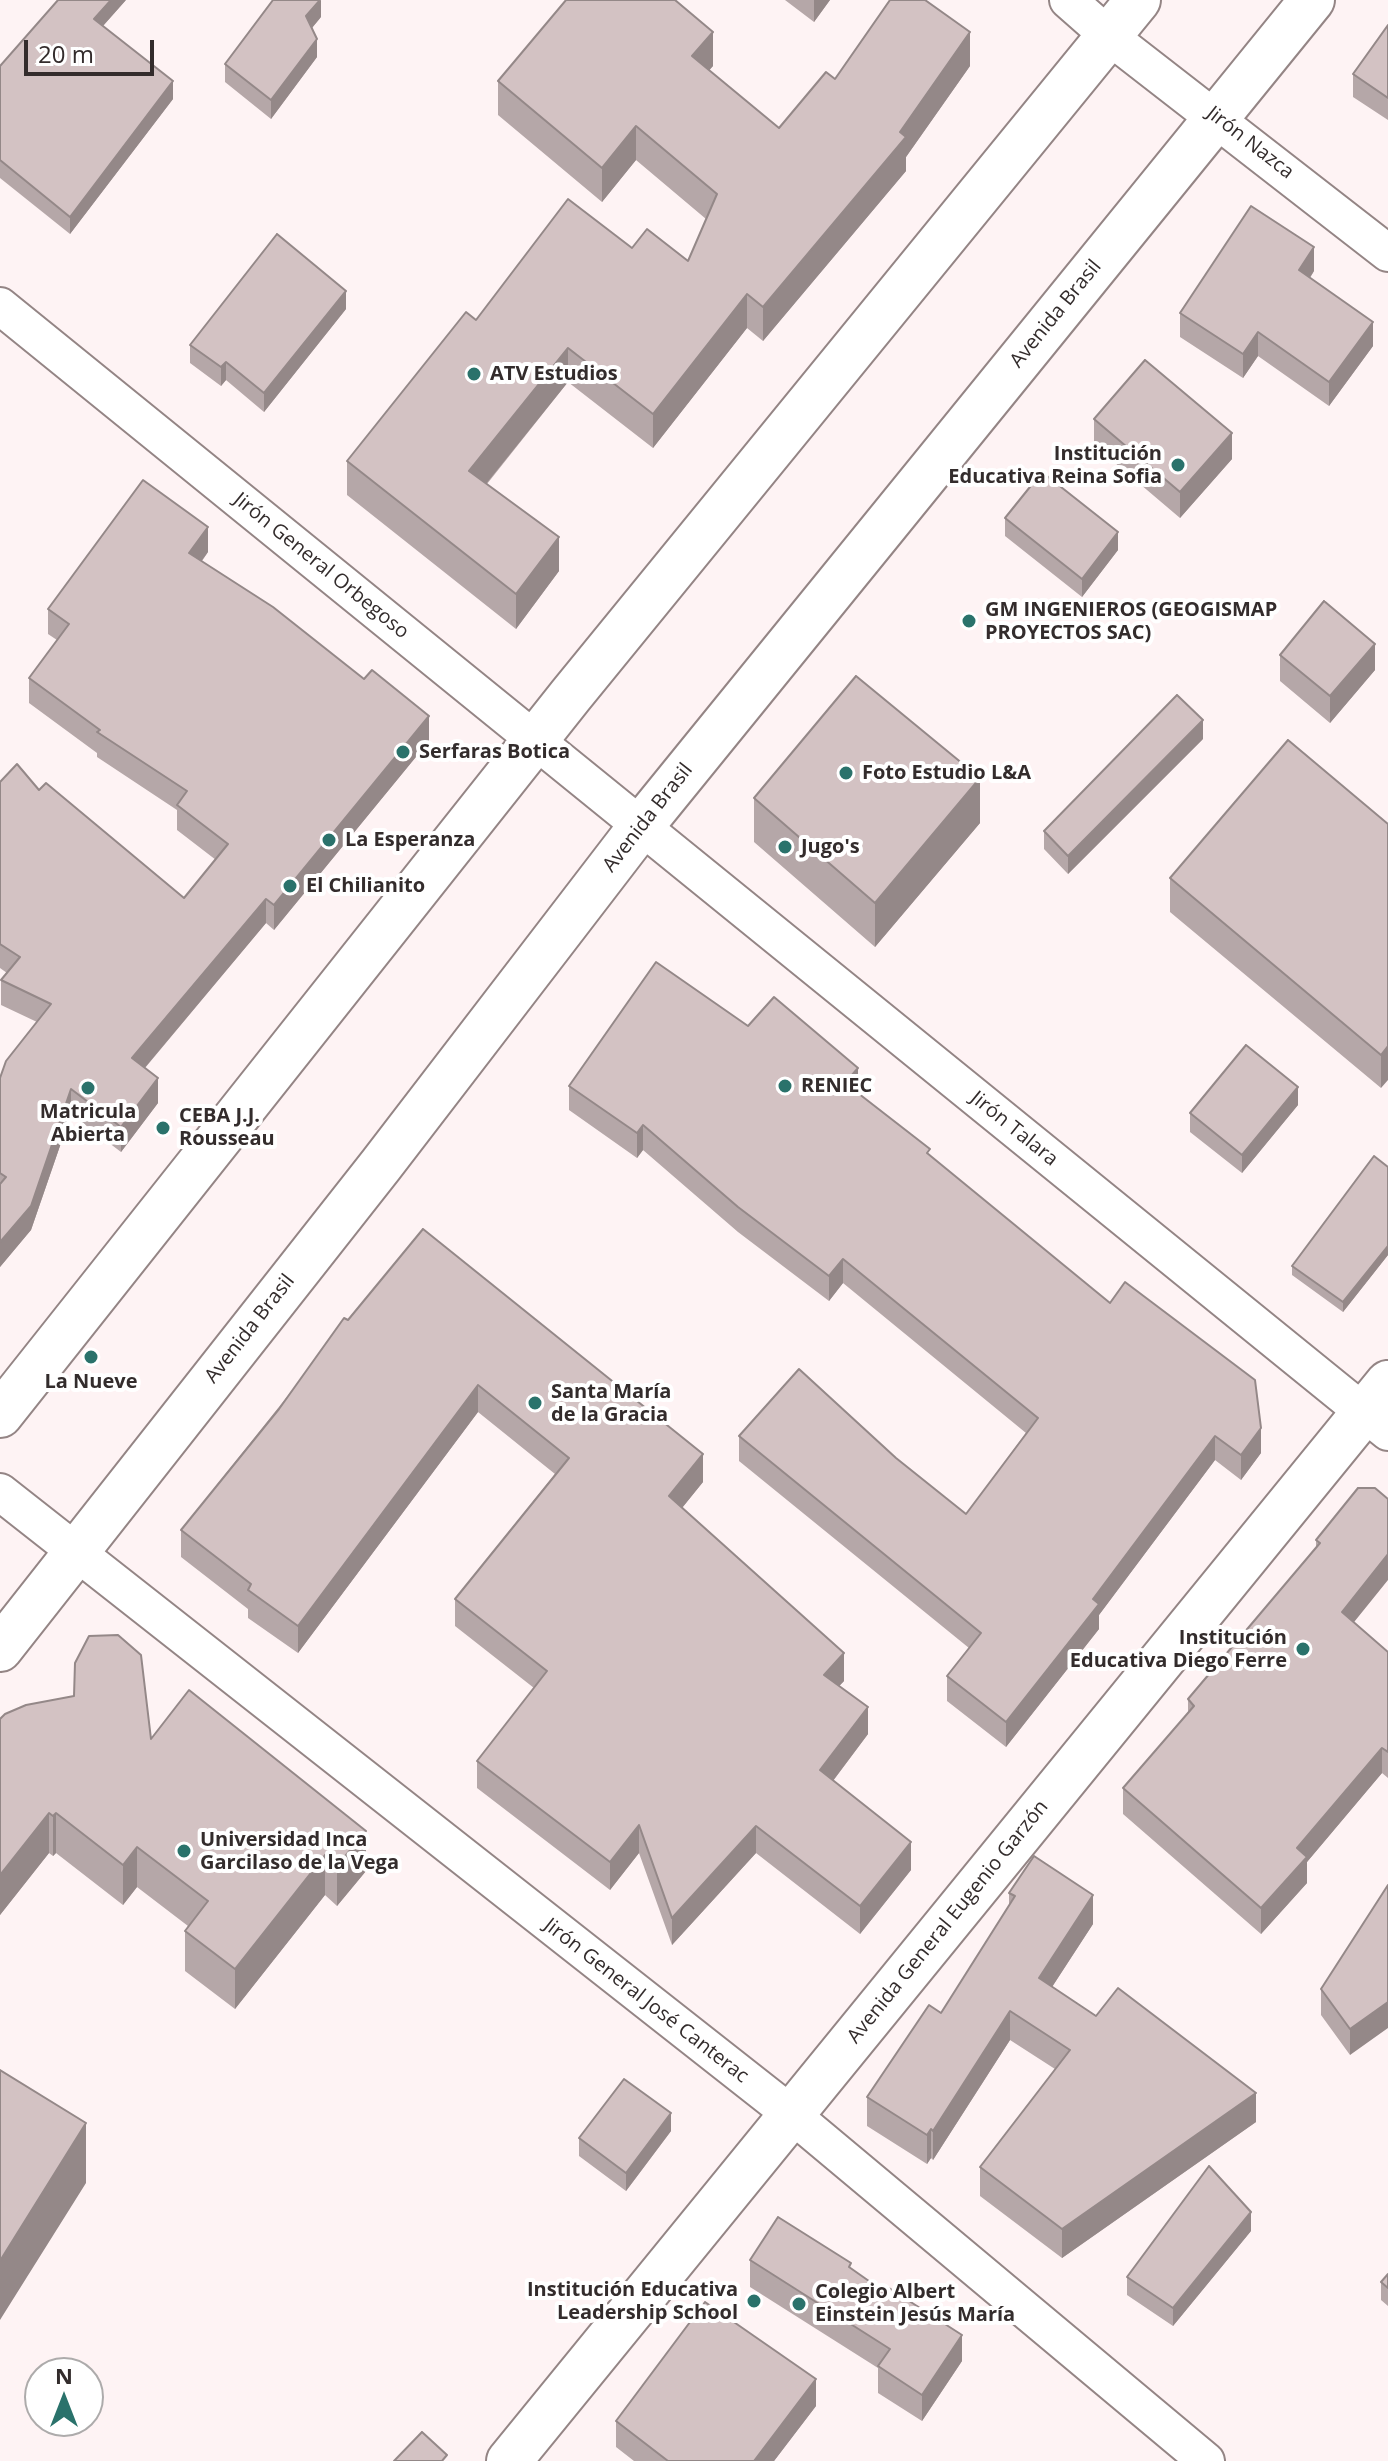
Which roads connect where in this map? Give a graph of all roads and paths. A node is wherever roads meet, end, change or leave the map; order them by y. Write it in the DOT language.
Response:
graph roads {
  1 [pos="1068,0"];
  2 [pos="1138,0"];
  3 [pos="1312,0"];
  4 [pos="1110,37"];
  5 [pos="1216,116"];
  6 [pos="1388,253"];
  7 [pos="0,306"];
  8 [pos="534,742"];
  9 [pos="642,825"];
  10 [pos="1380,1409"];
  11 [pos="0,1415"];
  12 [pos="0,1492"];
  13 [pos="76,1553"];
  14 [pos="0,1649"];
  15 [pos="791,2114"];
  16 [pos="509,2461"];
  17 [pos="1206,2461"];
  1 -- 4 [label="street, Jirón Nazca"];
  2 -- 4 [label="main road"];
  3 -- 5 [label="main road, Avenida Brasil"];
  4 -- 5 [label="street, Jirón Nazca"];
  4 -- 8 [label="main road"];
  5 -- 6 [label="street, Jirón Nazca"];
  5 -- 9 [label="main road, Avenida Brasil"];
  7 -- 8 [label="street, Jirón General Orbegoso"];
  8 -- 9 [label="street, Jirón General Orbegoso"];
  8 -- 11 [label="main road"];
  9 -- 10 [label="street, Jirón Talara"];
  9 -- 13 [label="main road, Avenida Brasil"];
  10 -- 15 [label="main road, Avenida General Eugenio Garzón"];
  12 -- 13 [label="street, Jirón General José Canterac"];
  13 -- 14 [label="main road, Avenida Brasil"];
  13 -- 15 [label="street, Jirón General José Canterac"];
  15 -- 16 [label="main road, Avenida General Eugenio Garzón"];
  15 -- 17 [label="street, Jirón General José Canterac"];
}
